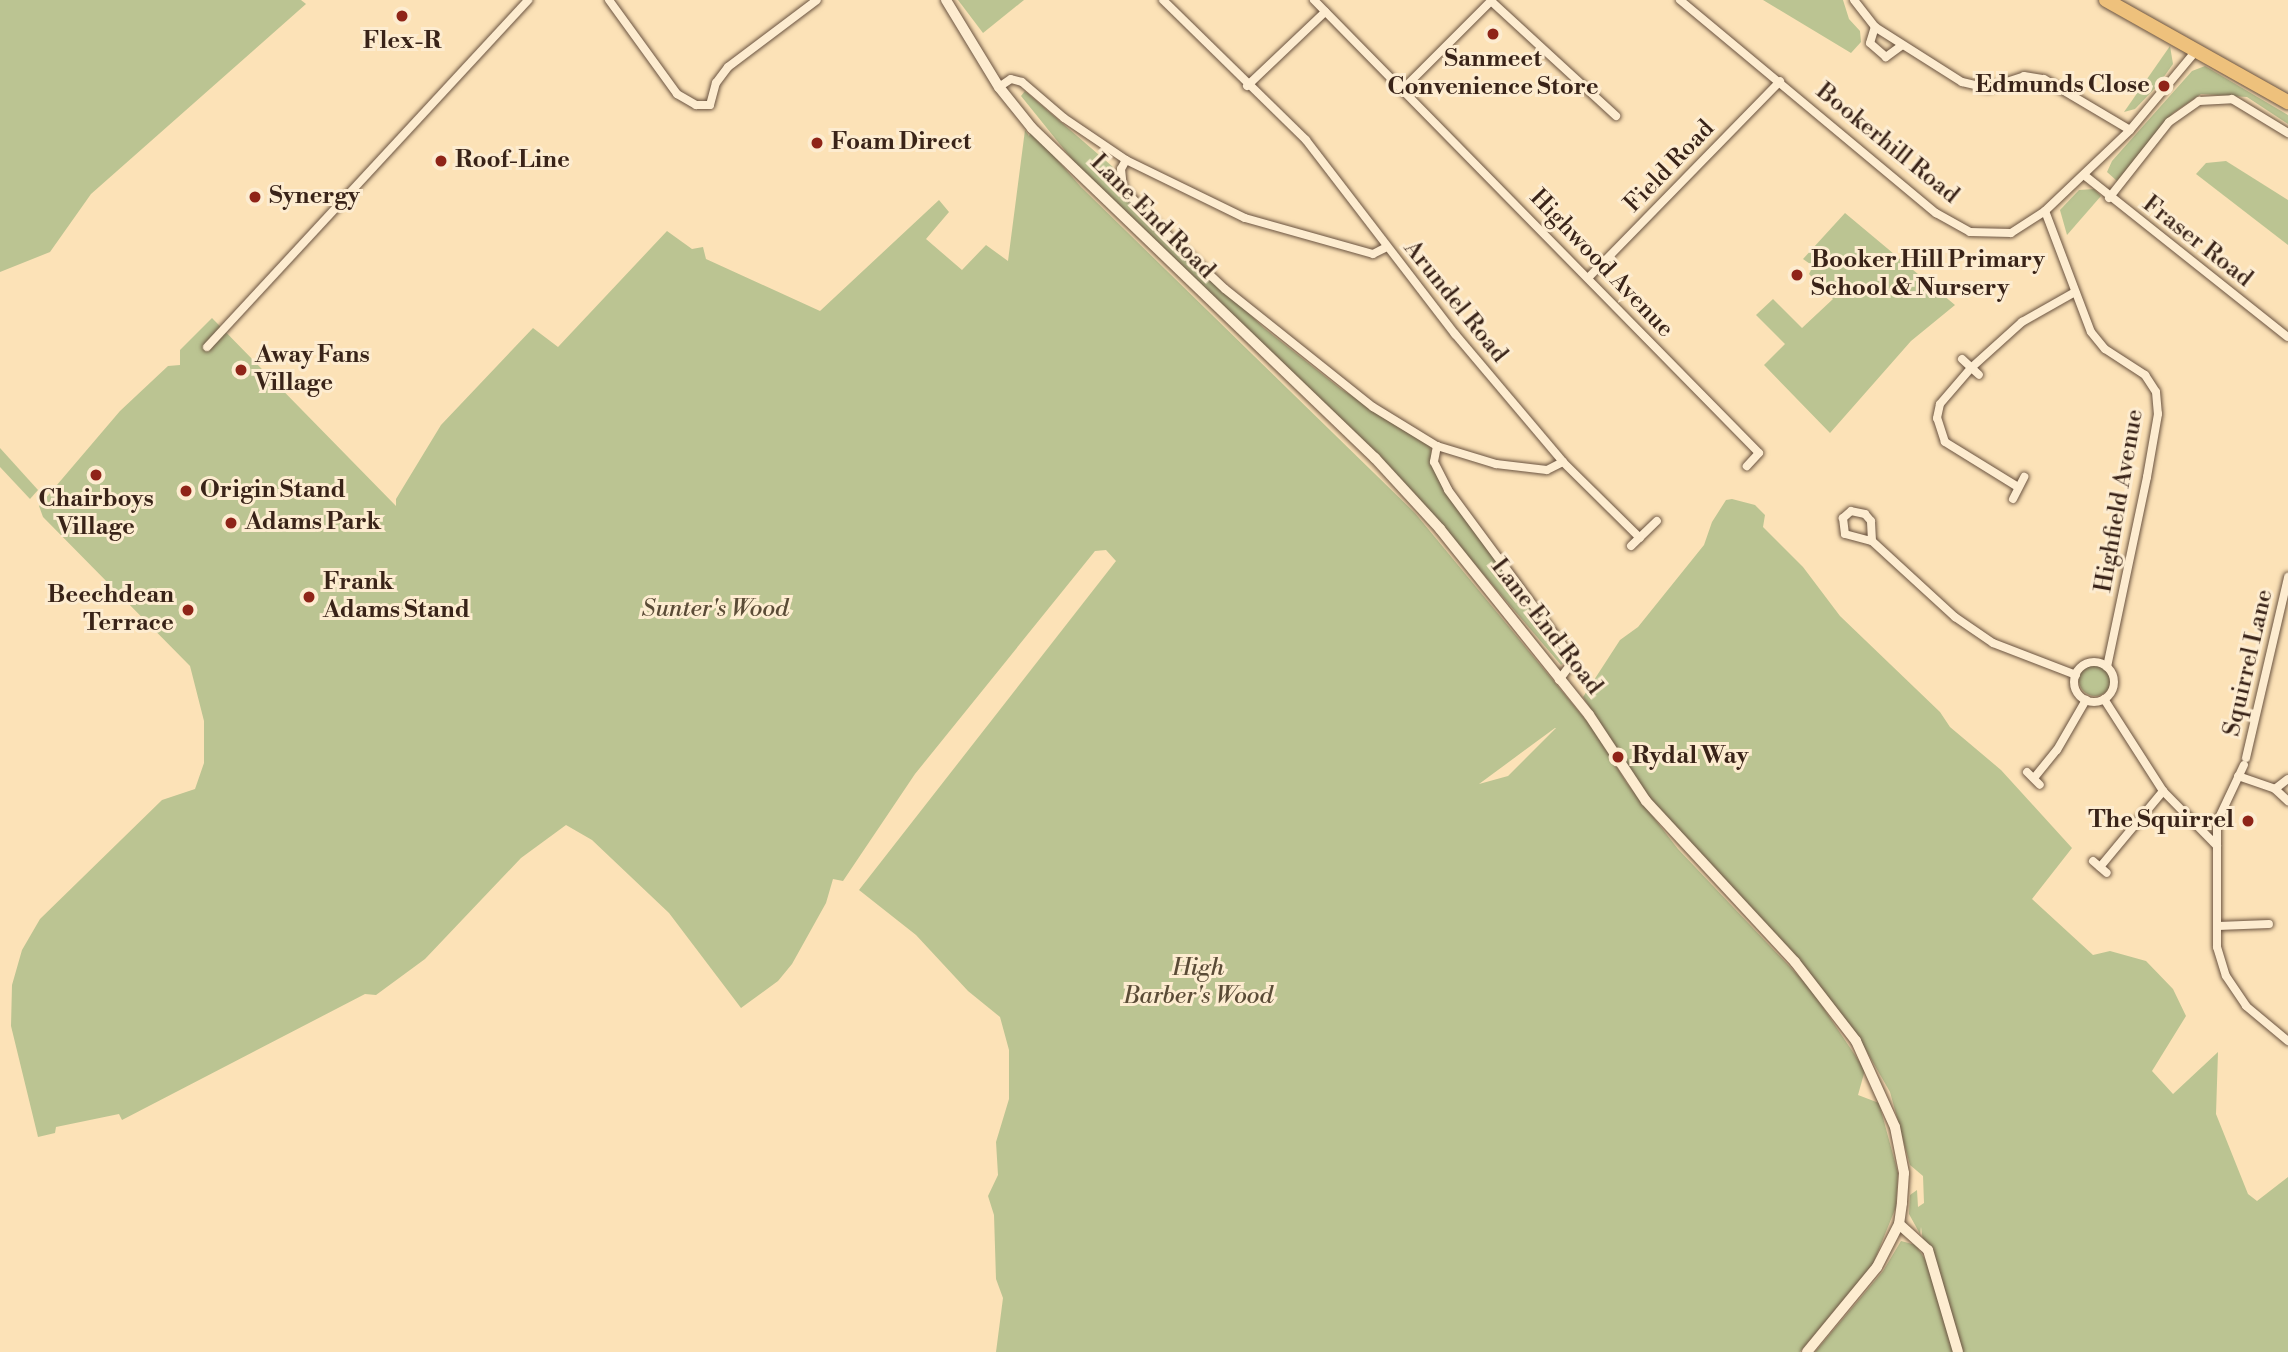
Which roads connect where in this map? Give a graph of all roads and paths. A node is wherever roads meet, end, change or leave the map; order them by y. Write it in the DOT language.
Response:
graph roads {
  1 [pos="528,0"];
  2 [pos="609,0"];
  3 [pos="817,0"];
  4 [pos="946,0"];
  5 [pos="1163,0"];
  6 [pos="1314,0"];
  7 [pos="1492,0"];
  8 [pos="1680,0"];
  9 [pos="1854,0"];
  10 [pos="2106,0"];
  11 [pos="1325,12"];
  12 [pos="1875,27"];
  13 [pos="1901,46"];
  14 [pos="2194,52"];
  15 [pos="1780,81"];
  16 [pos="1247,86"];
  17 [pos="999,87"];
  18 [pos="1403,89"];
  19 [pos="2288,103"];
  20 [pos="1616,116"];
  21 [pos="2130,130"];
  22 [pos="2288,133"];
  23 [pos="1126,160"];
  24 [pos="2084,175"];
  25 [pos="2109,198"];
  26 [pos="2045,211"];
  27 [pos="1385,248"];
  28 [pos="1588,278"];
  29 [pos="2075,292"];
  30 [pos="2288,338"];
  31 [pos="207,348"];
  32 [pos="1962,359"];
  33 [pos="1970,368"];
  34 [pos="1979,375"];
  35 [pos="1437,446"];
  36 [pos="1563,462"];
  37 [pos="1747,466"];
  38 [pos="2024,477"];
  39 [pos="2018,487"];
  40 [pos="2013,499"];
  41 [pos="1657,521"];
  42 [pos="1640,538"];
  43 [pos="1872,541"];
  44 [pos="1631,546"];
  45 [pos="2288,577"];
  46 [pos="2107,667"];
  47 [pos="2076,675"];
  48 [pos="1559,680"];
  49 [pos="2104,699"];
  50 [pos="2086,700"];
  51 [pos="2238,776"];
  52 [pos="2034,778"];
  53 [pos="2288,779"];
  54 [pos="2275,789"];
  55 [pos="2163,791"];
  56 [pos="2288,801"];
  57 [pos="2217,846"];
  58 [pos="2100,867"];
  59 [pos="2269,924"];
  60 [pos="2218,926"];
  61 [pos="2288,1041"];
  62 [pos="1899,1224"];
  63 [pos="1807,1352"];
  64 [pos="1958,1352"];
  1 -- 31 [label="street"];
  2 -- 3 [label="street"];
  4 -- 17 [label="street, Lane End Road"];
  5 -- 16 [label="street, Arundel Road"];
  6 -- 11 [label="street, Highwood Avenue"];
  7 -- 18 [label="street"];
  7 -- 20 [label="street"];
  8 -- 15 [label="street, Bookerhill Road"];
  9 -- 12 [label="street"];
  10 -- 14 [label="highway"];
  11 -- 16 [label="street"];
  11 -- 18 [label="street, Highwood Avenue"];
  12 -- 13 [label="street"];
  12 -- 13 [label="street"];
  13 -- 21 [label="street"];
  14 -- 19 [label="highway"];
  14 -- 21 [label="street, Bookerhill Road"];
  15 -- 26 [label="street, Bookerhill Road"];
  15 -- 28 [label="street, Field Road"];
  16 -- 27 [label="street, Arundel Road"];
  17 -- 23 [label="street"];
  17 -- 48 [label="street, Lane End Road"];
  18 -- 28 [label="street, Highwood Avenue"];
  21 -- 24 [label="street, Bookerhill Road"];
  22 -- 25 [label="street"];
  23 -- 27 [label="street"];
  23 -- 35 [label="street"];
  24 -- 25 [label="street, Fraser Road"];
  24 -- 26 [label="street, Bookerhill Road"];
  25 -- 30 [label="street, Fraser Road"];
  26 -- 29 [label="street, Highfield Avenue"];
  27 -- 36 [label="street, Arundel Road"];
  28 -- 37 [label="street, Highwood Avenue"];
  29 -- 33 [label="street"];
  29 -- 46 [label="street, Highfield Avenue"];
  32 -- 33 [label="street"];
  33 -- 34 [label="street"];
  33 -- 39 [label="street"];
  35 -- 36 [label="street"];
  35 -- 48 [label="street"];
  36 -- 42 [label="street, Arundel Road"];
  38 -- 39 [label="street"];
  39 -- 40 [label="street"];
  41 -- 42 [label="street"];
  42 -- 44 [label="street"];
  43 -- 43 [label="street"];
  43 -- 47 [label="street"];
  45 -- 51 [label="street, Squirrel Lane"];
  46 -- 47 [label="street"];
  46 -- 49 [label="street"];
  47 -- 50 [label="street"];
  48 -- 62 [label="street, Lane End Road"];
  49 -- 50 [label="street"];
  49 -- 55 [label="street"];
  50 -- 52 [label="street"];
  51 -- 54 [label="street"];
  51 -- 57 [label="street, Squirrel Lane"];
  53 -- 54 [label="street"];
  54 -- 56 [label="street"];
  55 -- 57 [label="street"];
  55 -- 58 [label="street"];
  57 -- 60 [label="street, Squirrel Lane"];
  59 -- 60 [label="street"];
  60 -- 61 [label="street, Squirrel Lane"];
  62 -- 63 [label="street, Lane End Road"];
  62 -- 64 [label="street"];
}
